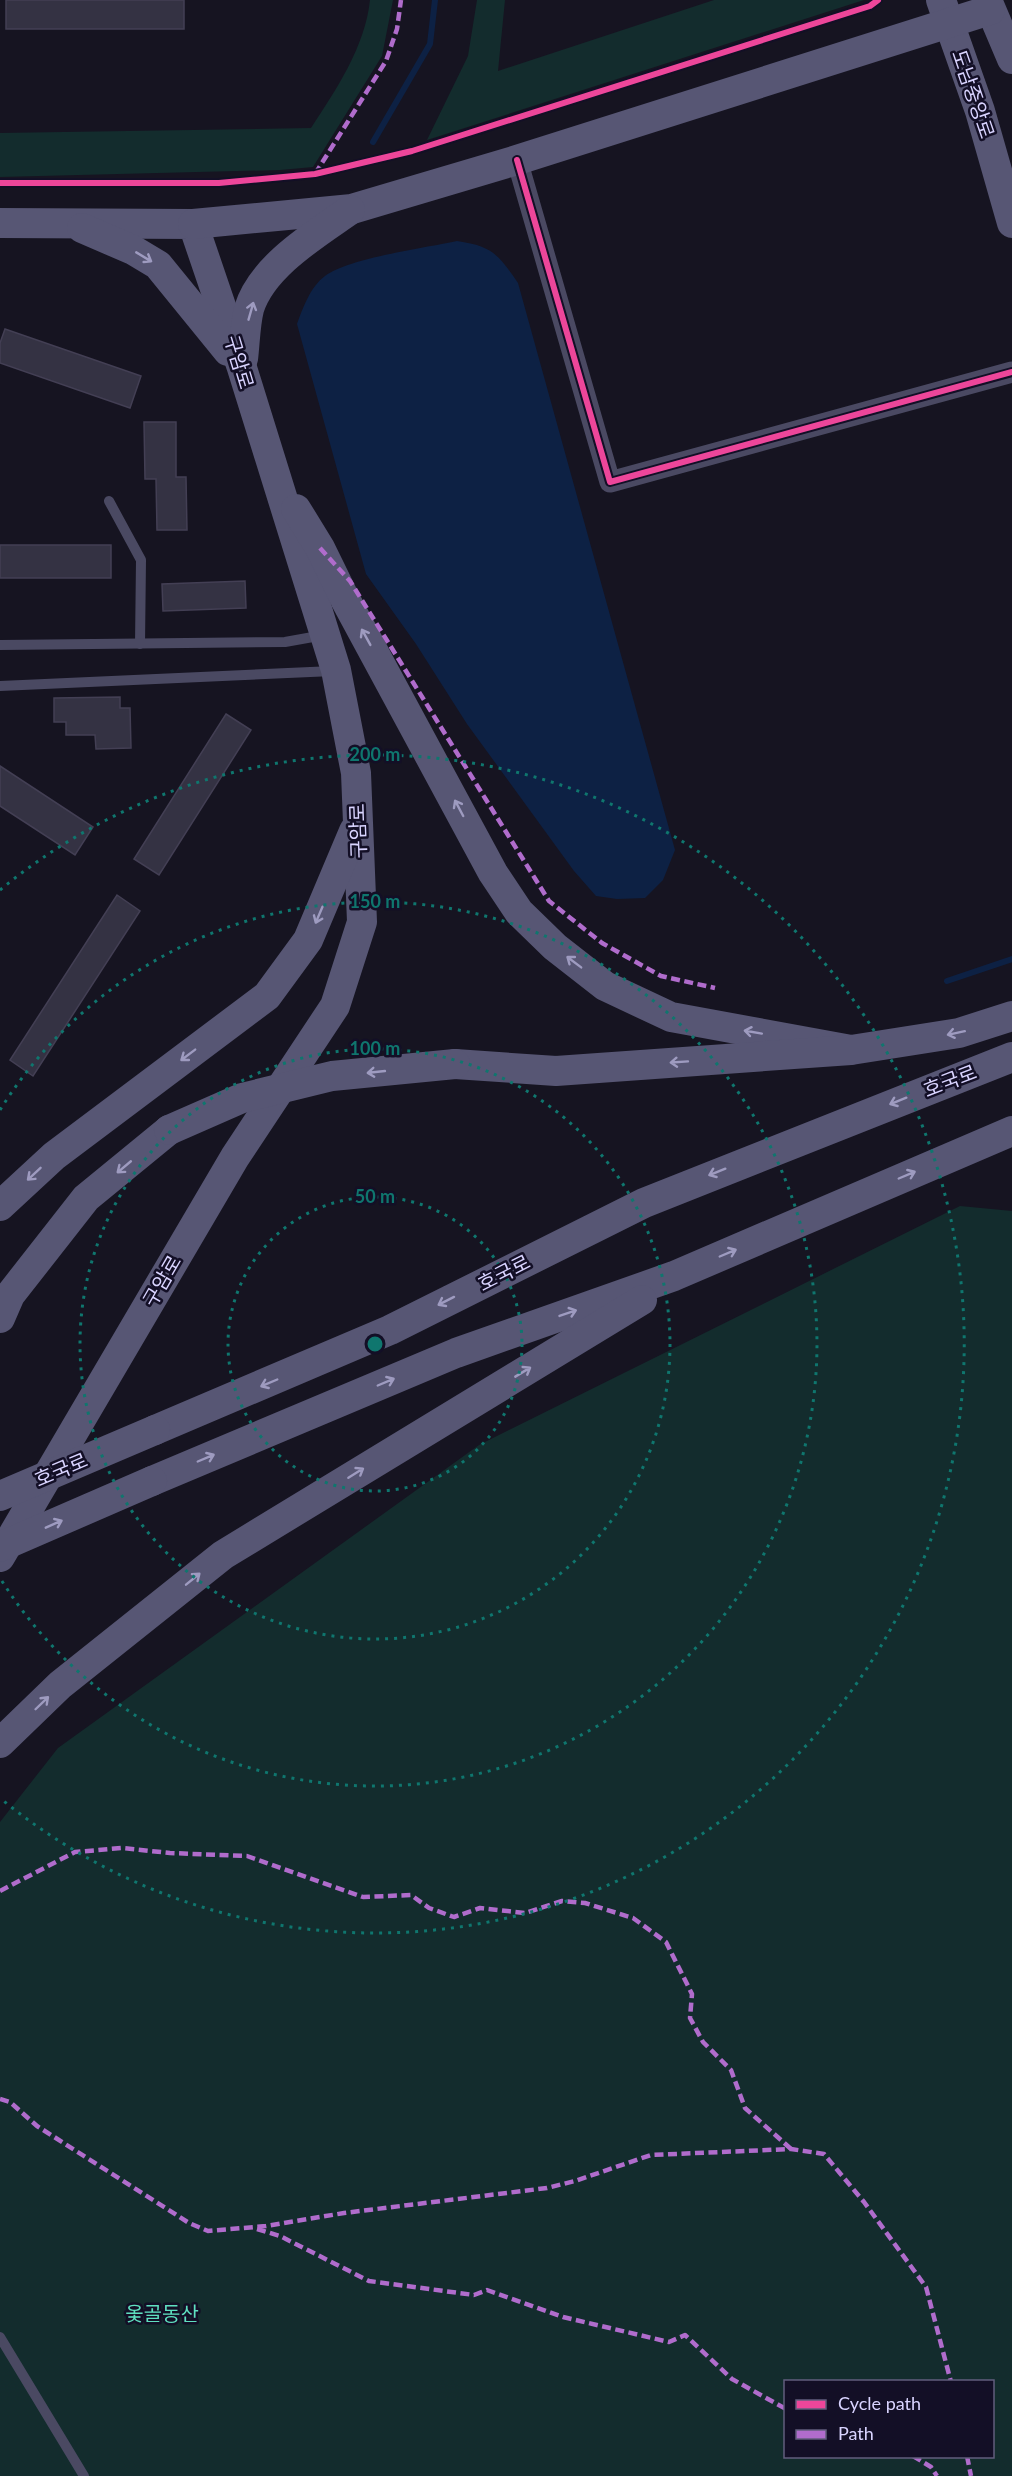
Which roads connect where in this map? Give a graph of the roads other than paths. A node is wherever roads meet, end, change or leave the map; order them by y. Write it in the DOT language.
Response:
graph roads {
  1 [pos="989,5"];
  2 [pos="945,12"];
  3 [pos="1012,59"];
  4 [pos="517,160"];
  5 [pos="352,209"];
  6 [pos="1012,223"];
  7 [pos="0,224"];
  8 [pos="71,224"];
  9 [pos="193,224"];
  10 [pos="242,368"];
  11 [pos="1012,372"];
  12 [pos="271,469"];
  13 [pos="109,501"];
  14 [pos="324,635"];
  15 [pos="140,644"];
  16 [pos="0,645"];
  17 [pos="336,670"];
  18 [pos="0,686"];
  19 [pos="358,822"];
  20 [pos="1012,1016"];
  21 [pos="851,1050"];
  22 [pos="1012,1057"];
  23 [pos="1012,1131"];
  24 [pos="0,1206"];
  25 [pos="674,1276"];
  26 [pos="0,1318"];
  27 [pos="0,1496"];
  28 [pos="0,1547"];
  29 [pos="0,1557"];
  30 [pos="0,1743"];
  31 [pos="0,2337"];
  32 [pos="84,2476"];
  1 -- 2 [label="main road"];
  1 -- 3 [label="main road"];
  2 -- 4 [label="main road"];
  2 -- 6 [label="main road, 도남중앙로"];
  4 -- 5 [label="main road"];
  4 -- 11 [label="street"];
  5 -- 9 [label="main road"];
  10 -- 5 [label="main road, one-way"];
  7 -- 8 [label="main road"];
  8 -- 9 [label="main road"];
  8 -- 10 [label="main road, one-way"];
  9 -- 10 [label="main road, 구암로"];
  10 -- 12 [label="main road, 구암로"];
  12 -- 14 [label="main road, 구암로"];
  21 -- 12 [label="main road, one-way"];
  13 -- 15 [label="lane"];
  14 -- 15 [label="lane"];
  14 -- 17 [label="main road, 구암로"];
  15 -- 16 [label="lane"];
  17 -- 18 [label="lane"];
  17 -- 19 [label="main road, 구암로"];
  19 -- 24 [label="main road, one-way"];
  19 -- 29 [label="main road, 구암로"];
  20 -- 21 [label="main road, one-way"];
  21 -- 26 [label="main road, one-way, bridge"];
  22 -- 27 [label="main road, 호국로, one-way, bridge"];
  25 -- 23 [label="main road, one-way"];
  28 -- 25 [label="main road, one-way, bridge"];
  30 -- 25 [label="main road, one-way"];
  31 -- 32 [label="lane"];
}
